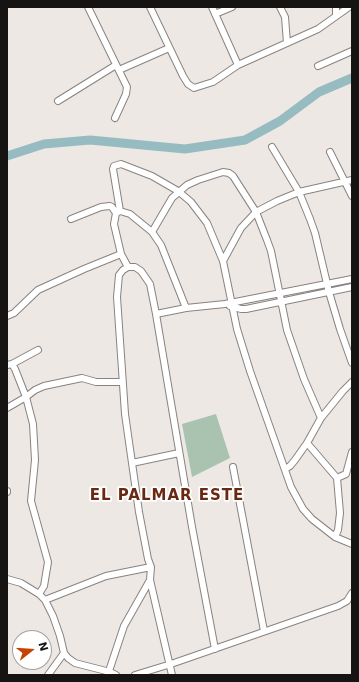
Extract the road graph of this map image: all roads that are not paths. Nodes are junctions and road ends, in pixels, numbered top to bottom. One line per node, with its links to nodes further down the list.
1 (88, 7): 15 (street)
2 (150, 7): 11 (street)
3 (212, 7): 8 (street)
4 (232, 7): 8 (street)
5 (280, 7): 10 (street)
6 (336, 7): 9 (street)
7 (349, 7): 9 (street)
8 (215, 14): 13 (street)
9 (336, 16): 10 (street)
10 (287, 43): 13 (street)
11 (169, 48): 13 (street); 15 (street)
12 (352, 51): 14 (street)
13 (238, 65)
14 (318, 66)
15 (118, 68): 16 (street); 17 (street)
16 (58, 101)
17 (115, 118)
18 (272, 147): 22 (street)
19 (330, 152): 20 (street)
20 (349, 180): 22 (street); 23 (street)
21 (178, 191): 24 (street); 25 (street); 27 (street); 29 (street)
22 (299, 192): 25 (street); 32 (street)
23 (352, 196)
24 (118, 212): 26 (street); 27 (street); 28 (street)
25 (256, 212): 29 (street); 35 (street)
26 (71, 218)
27 (152, 232): 38 (street)
28 (121, 254): 30 (street); 40 (street)
29 (223, 261): 37 (street)
30 (128, 267): 39 (street); 44 (street)
31 (352, 279): 32 (street)
32 (327, 284): 34 (street); 35 (street)
33 (352, 287): 34 (street)
34 (329, 292): 36 (street); 42 (street)
35 (279, 293): 36 (street); 37 (street)
36 (281, 302): 37 (street); 48 (street)
37 (229, 304): 38 (street); 54 (street)
38 (186, 308): 39 (street)
39 (156, 314): 50 (street)
40 (7, 316)
41 (38, 350): 43 (street)
42 (352, 363)
43 (10, 365): 46 (street)
44 (122, 382): 46 (street); 52 (street)
45 (352, 382): 48 (street)
46 (26, 397): 47 (street); 64 (street)
47 (7, 408)
48 (321, 418): 49 (street)
49 (307, 443): 54 (street); 56 (street)
50 (179, 452): 52 (street); 67 (street)
51 (352, 452): 55 (street)
52 (132, 463): 60 (street)
53 (233, 467): 66 (street)
54 (285, 469): 58 (street)
55 (346, 474): 56 (street); 57 (street)
56 (337, 478): 58 (street)
57 (352, 478)
58 (335, 537): 59 (street)
59 (352, 544)
60 (151, 567): 62 (street); 65 (street)
61 (7, 579): 64 (street)
62 (150, 580): 69 (street); 70 (street)
63 (352, 593): 66 (street)
64 (39, 594): 65 (street)
65 (45, 600): 68 (street)
66 (264, 631): 67 (street)
67 (215, 649): 69 (street)
68 (64, 653): 70 (street); 71 (street)
69 (171, 664): 73 (street); 74 (street)
70 (109, 673): 72 (street)
71 (48, 675)
72 (116, 675)
73 (135, 675)
74 (172, 675)

